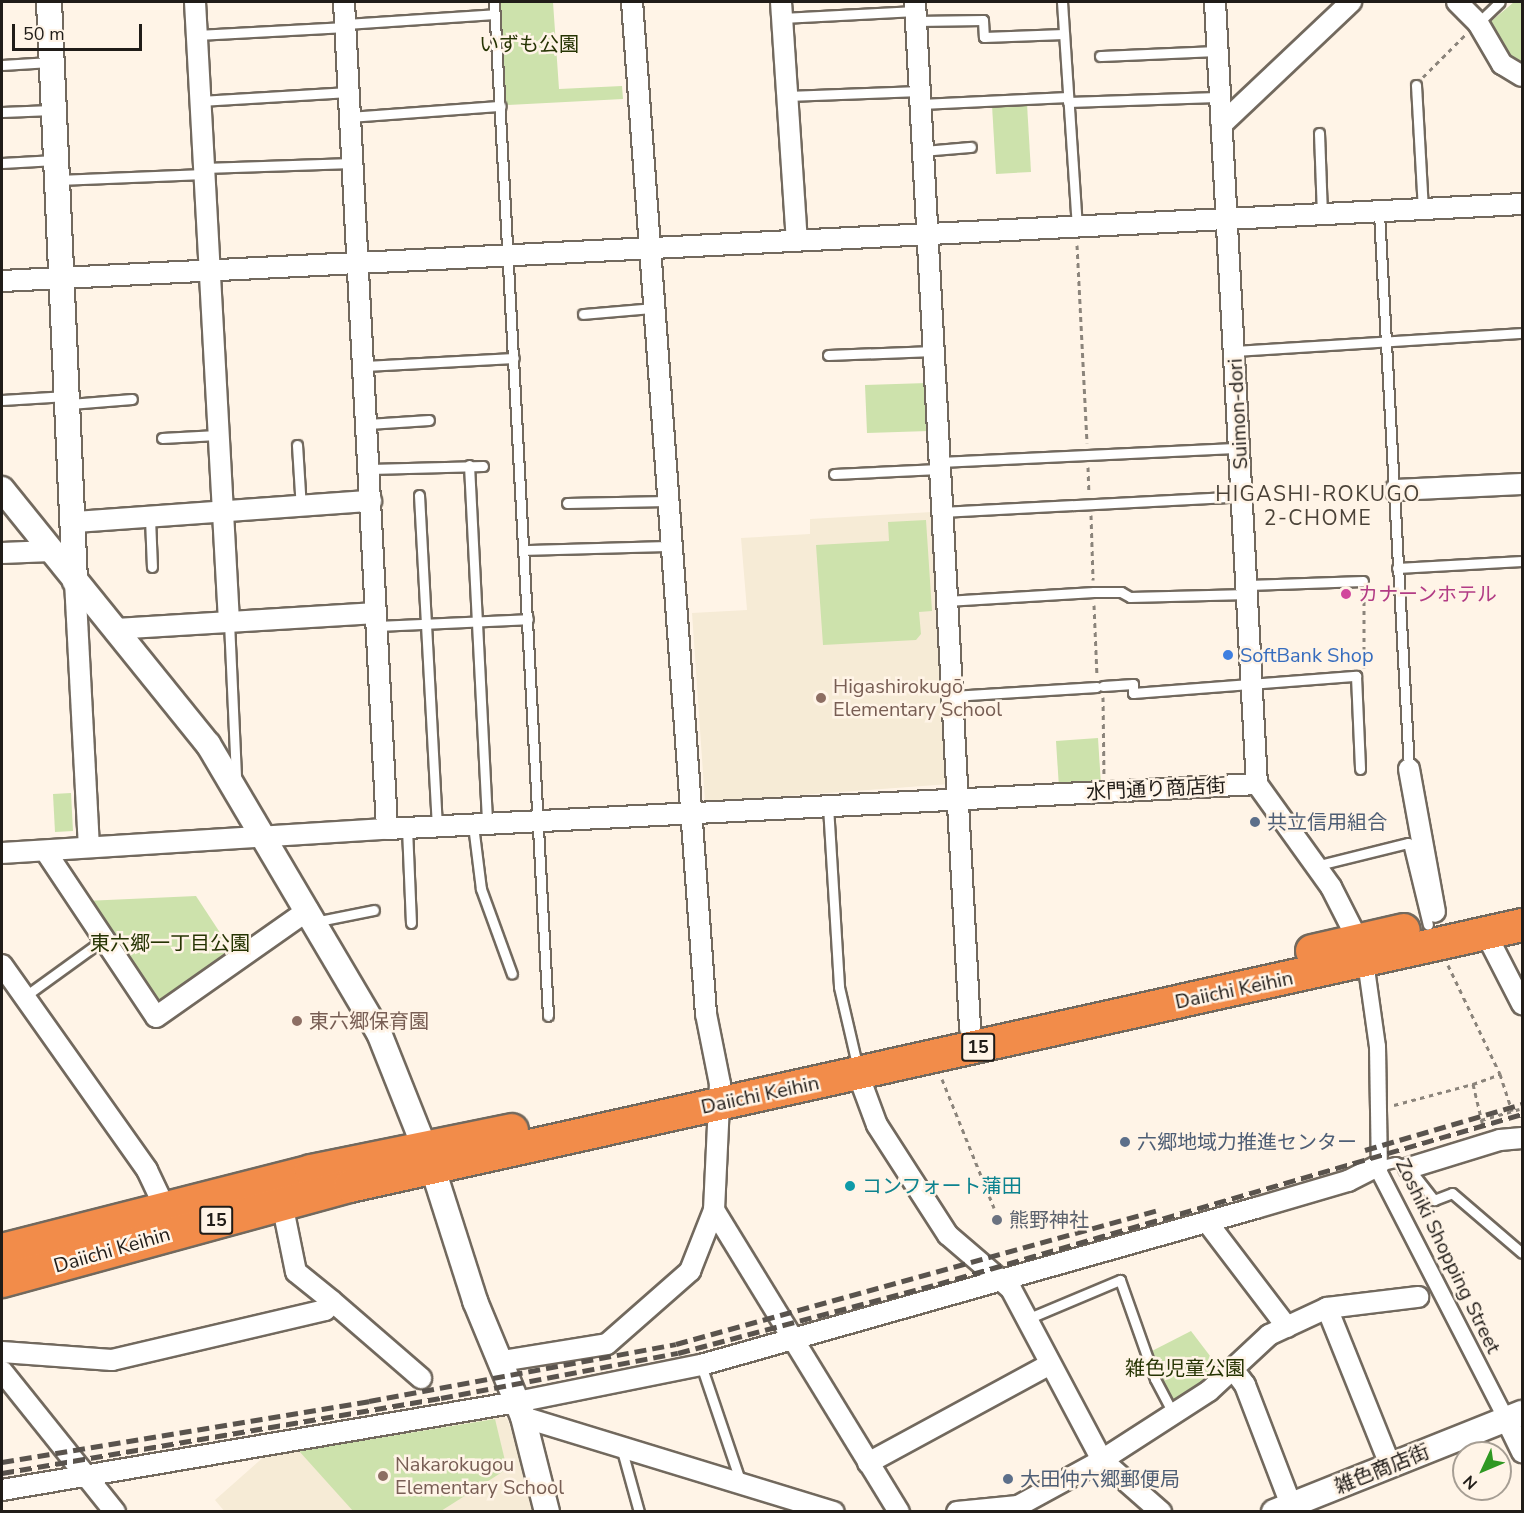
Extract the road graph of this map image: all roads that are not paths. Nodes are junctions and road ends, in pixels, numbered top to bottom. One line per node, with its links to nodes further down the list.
1 (49, 2): 20 (street)
2 (195, 2): 17 (street)
3 (344, 2): 15 (street)
4 (494, 2): 13 (lane)
5 (632, 2): 50 (street)
6 (1062, 2): 16 (lane)
7 (1215, 2): 18 (street, Suimon-dori)
8 (1351, 2): 34 (street)
9 (1457, 2): 14 (street)
10 (1500, 2): 14 (lane)
11 (781, 10): 12 (lane); 25 (street)
12 (916, 11): 16 (lane); 26 (street)
13 (495, 14): 15 (lane); 30 (lane)
14 (1478, 23): 22 (street)
15 (346, 26): 17 (lane); 24 (street)
16 (1064, 34): 28 (lane)
17 (197, 35): 29 (street)
18 (1218, 51): 19 (lane); 27 (street, Suimon-dori)
19 (1100, 56)
20 (52, 62): 21 (lane); 31 (street)
21 (2, 64)
22 (1522, 76)
23 (1416, 85): 43 (lane)
24 (349, 92): 29 (lane); 33 (street)
25 (787, 96): 26 (lane); 49 (street)
26 (920, 97): 28 (lane); 37 (street)
27 (1220, 97): 28 (lane); 34 (street, Suimon-dori)
28 (1068, 100): 47 (lane)
29 (200, 101): 41 (street)
30 (501, 106): 33 (lane); 51 (lane)
31 (54, 110): 32 (lane); 40 (street)
32 (2, 112)
33 (350, 117): 39 (street)
34 (1222, 124): 46 (street, Suimon-dori)
35 (1320, 133): 45 (lane)
36 (971, 147): 37 (lane)
37 (923, 151): 48 (street)
38 (2, 163): 40 (lane)
39 (352, 163): 41 (lane); 52 (street)
40 (57, 170): 41 (lane); 54 (street)
41 (204, 171): 53 (street)
42 (1522, 204): 43 (street)
43 (1423, 210): 44 (street)
44 (1379, 213): 45 (street); 59 (lane)
45 (1322, 215): 46 (street)
46 (1228, 218): 47 (street); 61 (street, Suimon-dori)
47 (1077, 226): 48 (street)
48 (928, 233): 49 (street); 60 (street)
49 (797, 240): 50 (street)
50 (649, 248): 51 (street); 56 (street)
51 (508, 254): 52 (street); 63 (lane)
52 (360, 263): 53 (street); 64 (street)
53 (208, 273): 54 (street); 70 (street)
54 (63, 278): 55 (street); 67 (street)
55 (2, 281)
56 (653, 308): 57 (lane); 85 (street)
57 (583, 314)
58 (1522, 333): 59 (lane)
59 (1388, 341): 61 (lane); 81 (lane)
60 (934, 351): 62 (lane); 76 (street)
61 (1235, 351): 73 (street, Suimon-dori)
62 (828, 355)
63 (513, 358): 64 (lane); 93 (lane)
64 (365, 366): 69 (street)
65 (132, 399): 67 (lane)
66 (2, 400): 67 (lane)
67 (70, 400): 91 (street)
68 (429, 420): 69 (lane)
69 (368, 424): 77 (street)
70 (217, 435): 71 (lane); 89 (street)
71 (162, 438)
72 (297, 445): 87 (lane)
73 (1240, 448): 76 (lane); 83 (street, Suimon-dori)
74 (469, 465): 75 (lane); 77 (lane); 105 (lane)
75 (483, 466)
76 (939, 466): 78 (lane); 88 (street)
77 (370, 469): 84 (street)
78 (834, 474)
79 (1522, 484): 81 (street)
80 (2, 489): 94 (street)
81 (1395, 490): 98 (lane)
82 (419, 495): 107 (lane)
83 (1243, 496): 88 (lane); 101 (street, Suimon-dori)
84 (371, 501): 87 (street); 104 (street)
85 (667, 501): 86 (lane); 92 (street)
86 (567, 503)
87 (301, 508): 89 (street)
88 (942, 512): 102 (street)
89 (221, 515): 90 (street); 106 (street)
90 (150, 518): 91 (street); 97 (lane)
91 (75, 522): 99 (street)
92 (671, 546): 93 (lane); 117 (street)
93 (525, 550): 103 (lane)
94 (51, 551): 95 (street); 99 (street)
95 (2, 553)
96 (1522, 561): 98 (lane)
97 (152, 567)
98 (1398, 568): 112 (lane)
99 (75, 581): 108 (street); 124 (street)
100 (1363, 581): 101 (lane)
101 (1248, 589): 102 (lane); 109 (street, Suimon-dori)
102 (946, 600): 110 (street)
103 (528, 619): 105 (lane); 118 (lane)
104 (376, 620): 106 (street); 107 (lane); 122 (street)
105 (475, 621): 107 (lane); 119 (lane)
106 (229, 622): 108 (street); 114 (lane)
107 (426, 624): 120 (lane)
108 (114, 629): 114 (street)
109 (1252, 684): 110 (lane); 111 (lane); 113 (street, Suimon-dori)
110 (952, 696): 115 (street)
111 (1360, 769)
112 (1409, 769): 131 (street)
113 (1257, 784): 115 (street, 水門通り商店街); 127 (street)
114 (237, 790): 123 (street)
115 (957, 799): 116 (street, 水門通り商店街); 142 (street)
116 (828, 806): 117 (street, 水門通り商店街); 143 (lane)
117 (693, 814): 118 (street, 水門通り商店街); 144 (street)
118 (537, 822): 119 (street, 水門通り商店街); 141 (lane)
119 (480, 825): 120 (street, 水門通り商店街); 138 (lane)
120 (436, 827): 121 (street, 水門通り商店街)
121 (407, 828): 122 (street, 水門通り商店街); 132 (lane)
122 (387, 829): 123 (street, 水門通り商店街)
123 (266, 837): 124 (street, 水門通り商店街); 130 (street)
124 (89, 847): 125 (street, 水門通り商店街)
125 (46, 852): 126 (street, 水門通り商店街); 135 (street)
126 (2, 853)
127 (1316, 866): 131 (lane); 136 (street)
128 (1522, 904): 131 (highway, Daiichi Keihin / 15)
129 (374, 909): 130 (lane)
130 (311, 916): 135 (street); 146 (street)
131 (1431, 919): 136 (highway, Daiichi Keihin / 15)
132 (411, 923)
133 (1522, 925): 134 (highway, Daiichi Keihin / 15)
134 (1486, 934): 136 (highway, Daiichi Keihin / 15); 140 (street)
135 (104, 939): 139 (lane)
136 (1363, 951): 142 (highway, Daiichi Keihin / 15); 143 (highway, Daiichi Keihin / 15); 147 (street, Zoshiki Shopping Street)
137 (2, 965): 139 (street)
138 (512, 974)
139 (24, 997): 150 (street)
140 (1522, 1004)
141 (548, 1016)
142 (970, 1029): 143 (highway, Daiichi Keihin / 15)
143 (857, 1065): 144 (highway, Daiichi Keihin / 15); 156 (street)
144 (719, 1094): 146 (highway, Daiichi Keihin / 15); 151 (street)
145 (1522, 1138): 148 (street)
146 (429, 1159): 149 (highway, Daiichi Keihin / 15); 150 (highway, Daiichi Keihin / 15); 165 (street)
147 (1378, 1166): 148 (lane); 152 (street); 157 (street, Zoshiki Shopping Street)
148 (1409, 1168): 154 (lane)
149 (282, 1203): 155 (highway, Daiichi Keihin / 15); 159 (street)
150 (166, 1210): 153 (highway, Daiichi Keihin / 15)
151 (714, 1210): 163 (street); 165 (street)
152 (1207, 1222): 156 (street); 162 (street)
153 (2, 1250)
154 (1522, 1253)
155 (2, 1281)
156 (999, 1282): 161 (street); 163 (street)
157 (1441, 1294): 158 (street); 173 (street, Zoshiki Shopping Street)
158 (1418, 1298): 160 (street)
159 (332, 1301): 164 (street); 170 (street)
160 (1327, 1308): 162 (street); 178 (street)
161 (1027, 1319): 166 (street); 172 (lane)
162 (1287, 1327): 168 (street)
163 (793, 1339): 167 (street); 177 (street)
164 (2, 1352)
165 (502, 1361): 171 (street)
166 (1050, 1364): 176 (street); 177 (street)
167 (701, 1365): 171 (street); 180 (lane)
168 (1233, 1369): 172 (street); 182 (street)
169 (2, 1371): 179 (street)
170 (421, 1378)
171 (520, 1410): 174 (street); 179 (street); 184 (street)
172 (1174, 1415): 176 (street)
173 (1514, 1416): 175 (street); 178 (street, 雑色商店街)
174 (621, 1447): 180 (street); 185 (lane)
175 (1522, 1452)
176 (1102, 1460): 188 (street); 189 (street)
177 (868, 1463): 187 (street)
178 (1390, 1466): 182 (street, 雑色商店街)
179 (84, 1475): 181 (street); 183 (street)
180 (741, 1484): 186 (street)
181 (2, 1490)
182 (1282, 1508)
183 (115, 1512)
184 (547, 1512)
185 (639, 1512)
186 (834, 1512)
187 (899, 1512)
188 (957, 1512)
189 (1161, 1512)

